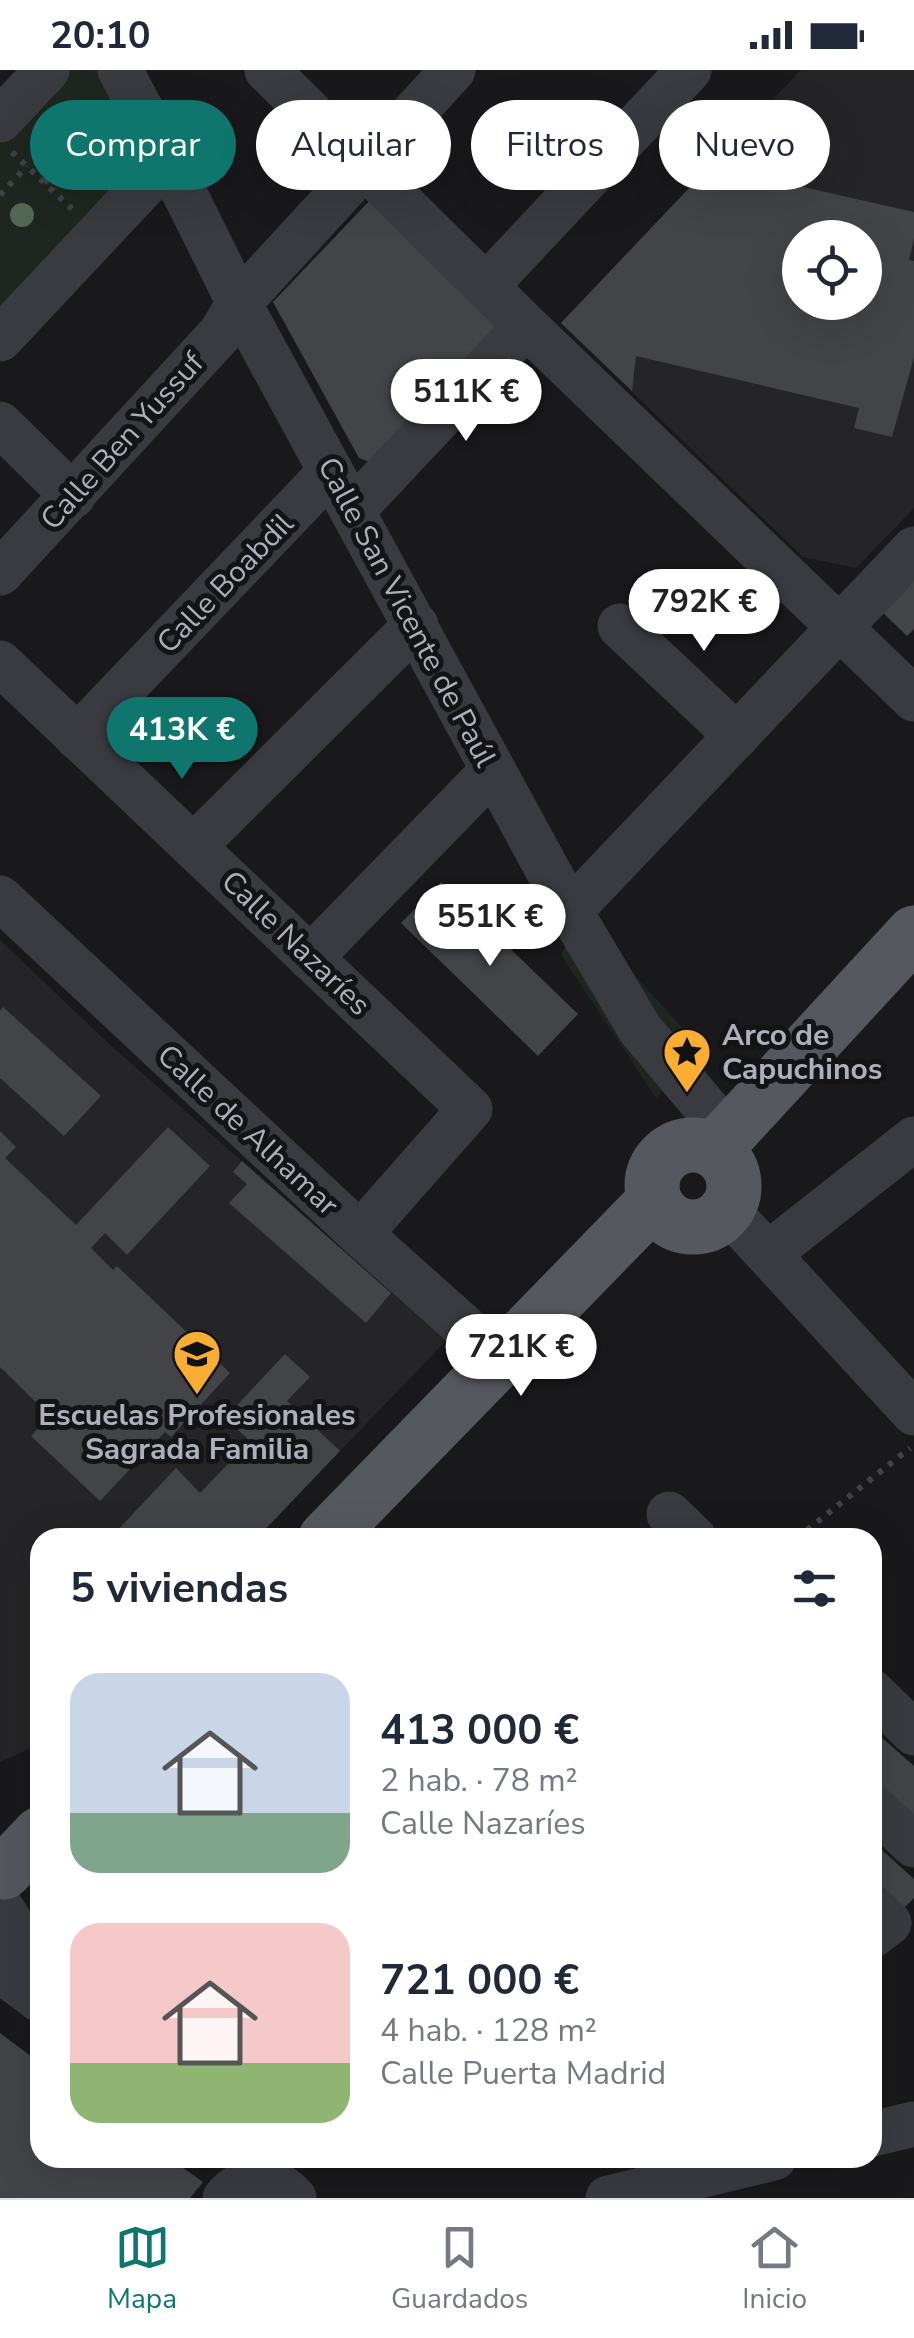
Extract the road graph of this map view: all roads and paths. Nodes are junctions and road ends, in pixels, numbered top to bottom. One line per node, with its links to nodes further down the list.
1 (47, 70): 7 (street)
2 (267, 70): 5 (street)
3 (453, 70): 6 (street, Calle Ben Yussuf)
4 (690, 70): 17 (street)
5 (298, 100)
6 (426, 100)
7 (0, 120)
8 (0, 140): 9 (path)
9 (28, 166): 15 (path)
10 (51, 190): 16 (path)
11 (140, 190): 16 (street)
12 (183, 190): 18 (street, Calle San Vicente de Paúl)
13 (344, 190): 18 (street, Calle Ben Yussuf)
14 (390, 190): 17 (street)
15 (0, 195)
16 (98, 234): 20 (street)
17 (487, 285): 19 (street)
18 (238, 304): 22 (street, Calle San Vicente de Paúl); 23 (street, Calle Ben Yussuf)
19 (526, 326): 24 (street); 29 (street)
20 (0, 338)
21 (0, 424): 23 (street)
22 (331, 471): 24 (street, Calle San Vicente de Paúl); 33 (street, Calle Boabdil)
23 (73, 496): 26 (street, Calle Ben Yussuf)
24 (352, 511): 27 (street, Calle San Vicente de Paúl)
25 (914, 549): 29 (street)
26 (0, 574)
27 (416, 625): 34 (street, Calle San Vicente de Paúl); 35 (street)
28 (620, 626): 32 (street)
29 (839, 627): 31 (street); 32 (street)
30 (0, 662): 33 (street, Calle Nazaríes)
31 (914, 699)
32 (737, 736): 37 (street)
33 (78, 737): 35 (street, Calle Nazaríes)
34 (493, 770): 37 (street, Calle San Vicente de Paúl); 39 (street)
35 (195, 845): 39 (street, Calle Nazaríes)
36 (0, 898): 44 (street, Calle de Alhamar)
37 (570, 911): 41 (street, Calle San Vicente de Paúl)
38 (914, 933): 41 (main road)
39 (310, 958): 44 (street, Calle Nazaríes)
40 (914, 1140): 45 (street)
41 (721, 1142): 42 (main road); 43 (main road)
42 (654, 1201): 43 (main road); 46 (main road)
43 (727, 1210): 45 (street)
44 (360, 1234): 46 (street, Calle de Alhamar)
45 (770, 1252): 47 (street)
46 (500, 1360): 49 (main road)
47 (914, 1413)
48 (914, 1444): 50 (path)
49 (336, 1528)
50 (809, 1528)
51 (882, 1702): 52 (street)
52 (914, 1734)
53 (30, 1806): 55 (main road)
54 (882, 1815): 56 (street)
55 (0, 1816)
56 (910, 1842)
57 (9, 1873): 58 (street)
58 (19, 1983)
59 (914, 2124): 60 (street)
60 (882, 2132)
61 (221, 2168): 65 (street)
62 (739, 2168): 64 (street)
63 (284, 2182): 65 (street)
64 (660, 2191): 66 (street)
65 (223, 2198)
66 (608, 2198)

